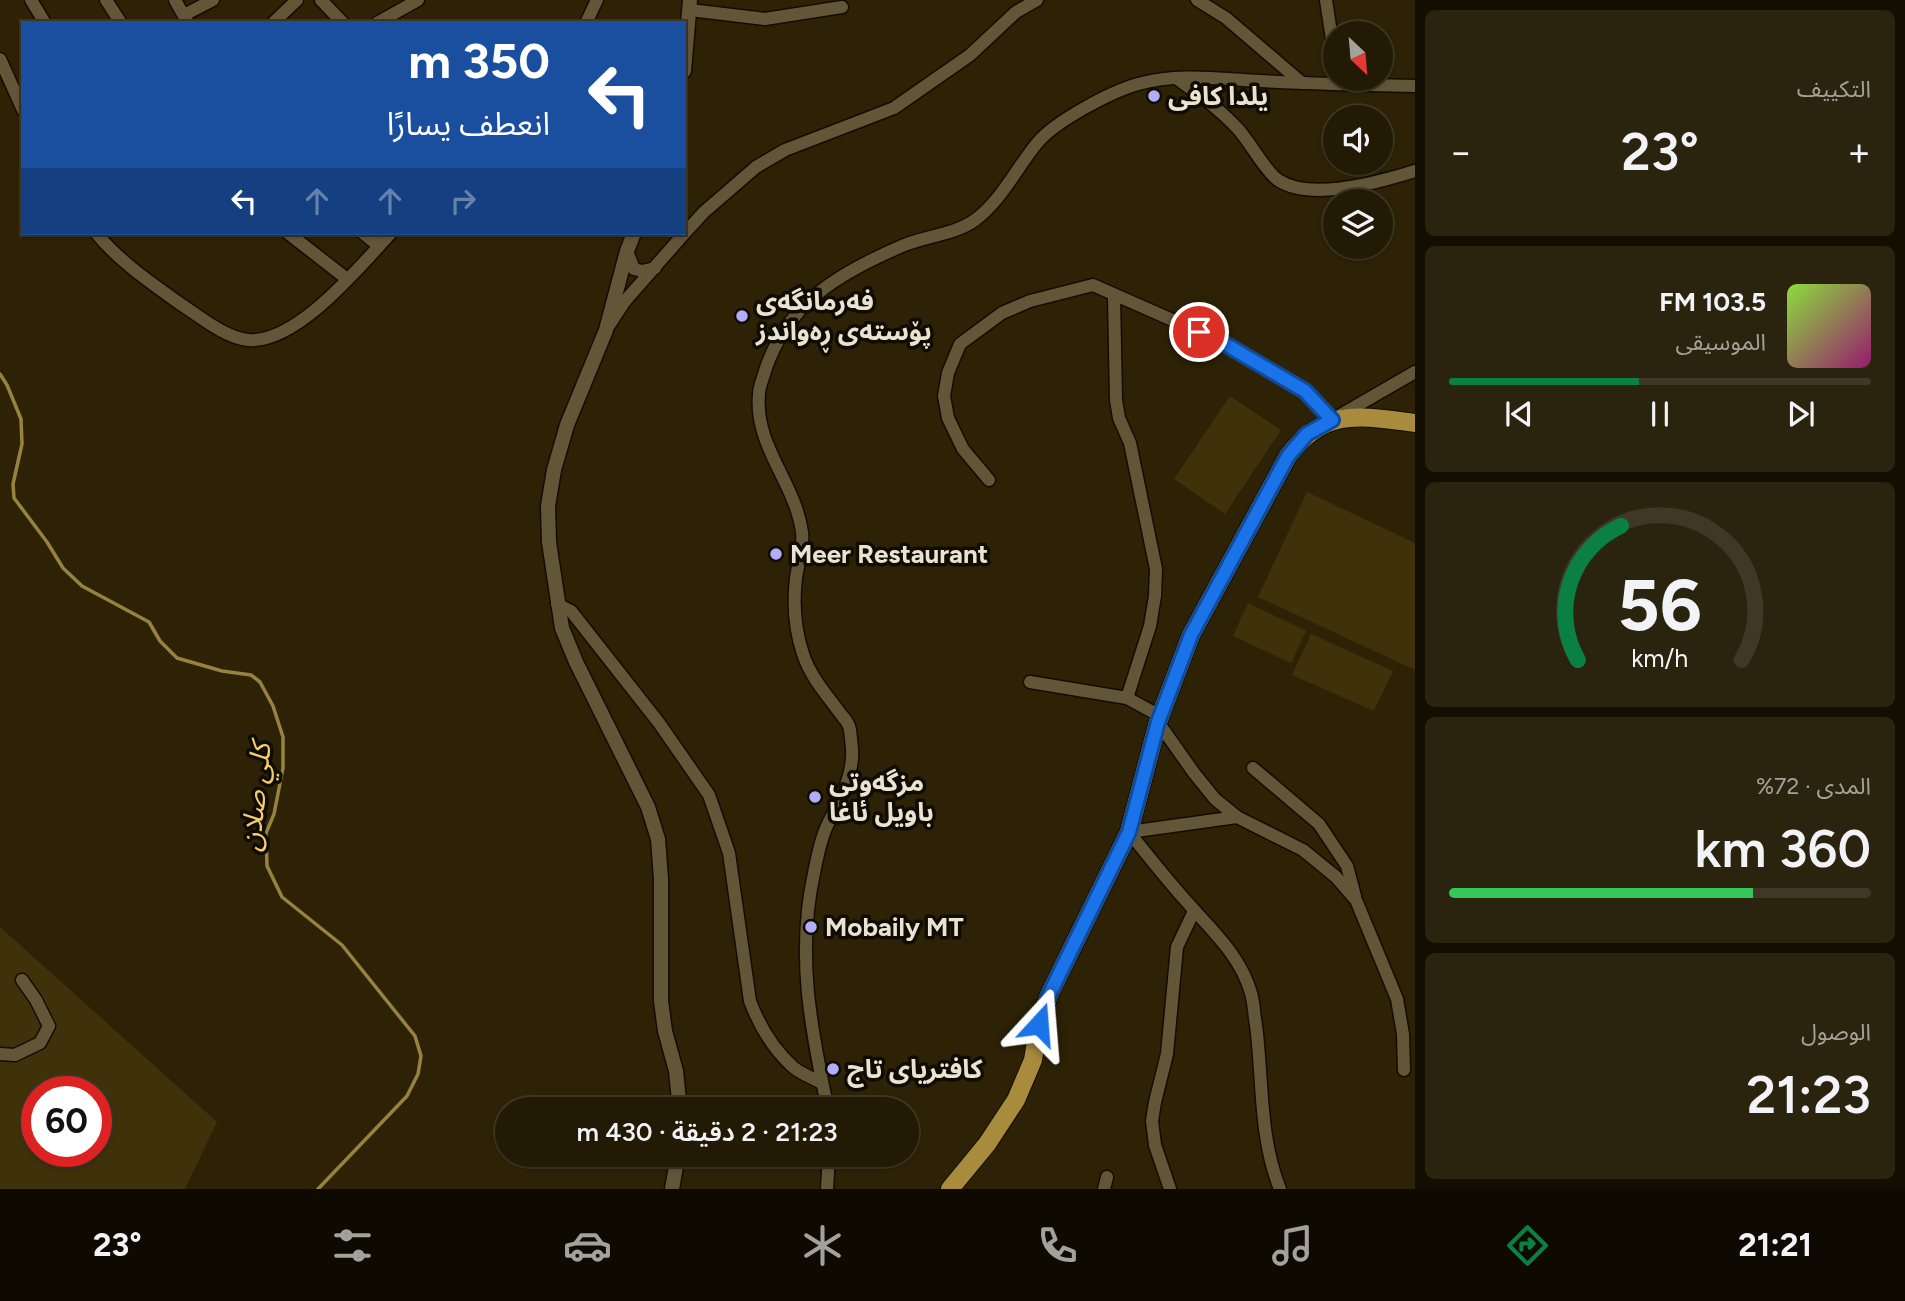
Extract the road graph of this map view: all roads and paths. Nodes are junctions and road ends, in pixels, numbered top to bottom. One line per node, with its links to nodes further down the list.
1 (31, 0): 15 (street)
2 (106, 0): 16 (street)
3 (175, 0): 14 (street)
4 (213, 0): 14 (street)
5 (297, 0): 17 (street)
6 (321, 0): 18 (street)
7 (418, 0): 19 (street)
8 (597, 0): 20 (street)
9 (1037, 0): 31 (street)
10 (1197, 0): 26 (street)
11 (1326, 0): 21 (street)
12 (690, 5): 13 (street); 22 (street)
13 (842, 7)
14 (186, 19)
15 (44, 21)
16 (120, 21)
17 (278, 21)
18 (341, 21)
19 (381, 21)
20 (587, 21)
21 (1329, 21)
22 (686, 49)
23 (0, 59): 29 (street)
24 (1176, 78): 26 (street); 30 (street); 60 (street)
25 (1323, 82): 26 (street)
26 (1302, 83)
27 (1393, 85): 28 (street)
28 (1415, 86)
29 (21, 106)
30 (1415, 171)
31 (686, 233)
32 (98, 235): 41 (street)
33 (291, 235): 41 (street)
34 (365, 235): 38 (street)
35 (389, 235): 38 (street)
36 (633, 235): 39 (street)
37 (684, 235): 40 (street)
38 (379, 246): 41 (street)
39 (627, 251): 40 (street); 43 (street)
40 (655, 268): 43 (street)
41 (347, 279)
42 (1114, 296): 45 (street); 47 (street); 50 (street)
43 (606, 330): 48 (street)
44 (1415, 372): 45 (street)
45 (1332, 420): 46 (main road); 51 (main road)
46 (1415, 423)
47 (989, 480)
48 (557, 604): 60 (street); 61 (street)
49 (1030, 682): 50 (street)
50 (1127, 698): 51 (street)
51 (1159, 719): 53 (street); 54 (main road)
52 (1253, 768): 55 (street)
53 (1237, 817): 54 (street); 55 (street)
54 (1129, 832): 56 (street); 67 (main road)
55 (1356, 900): 59 (street)
56 (1194, 911): 68 (street); 69 (street)
57 (22, 980): 58 (street)
58 (0, 1054)
59 (1404, 1070)
60 (822, 1083): 62 (street)
61 (679, 1097)
62 (825, 1097)
63 (676, 1167): 65 (street)
64 (828, 1167): 66 (street)
65 (673, 1188)
66 (827, 1189)
67 (950, 1189)
68 (1170, 1189)
69 (1280, 1189)

